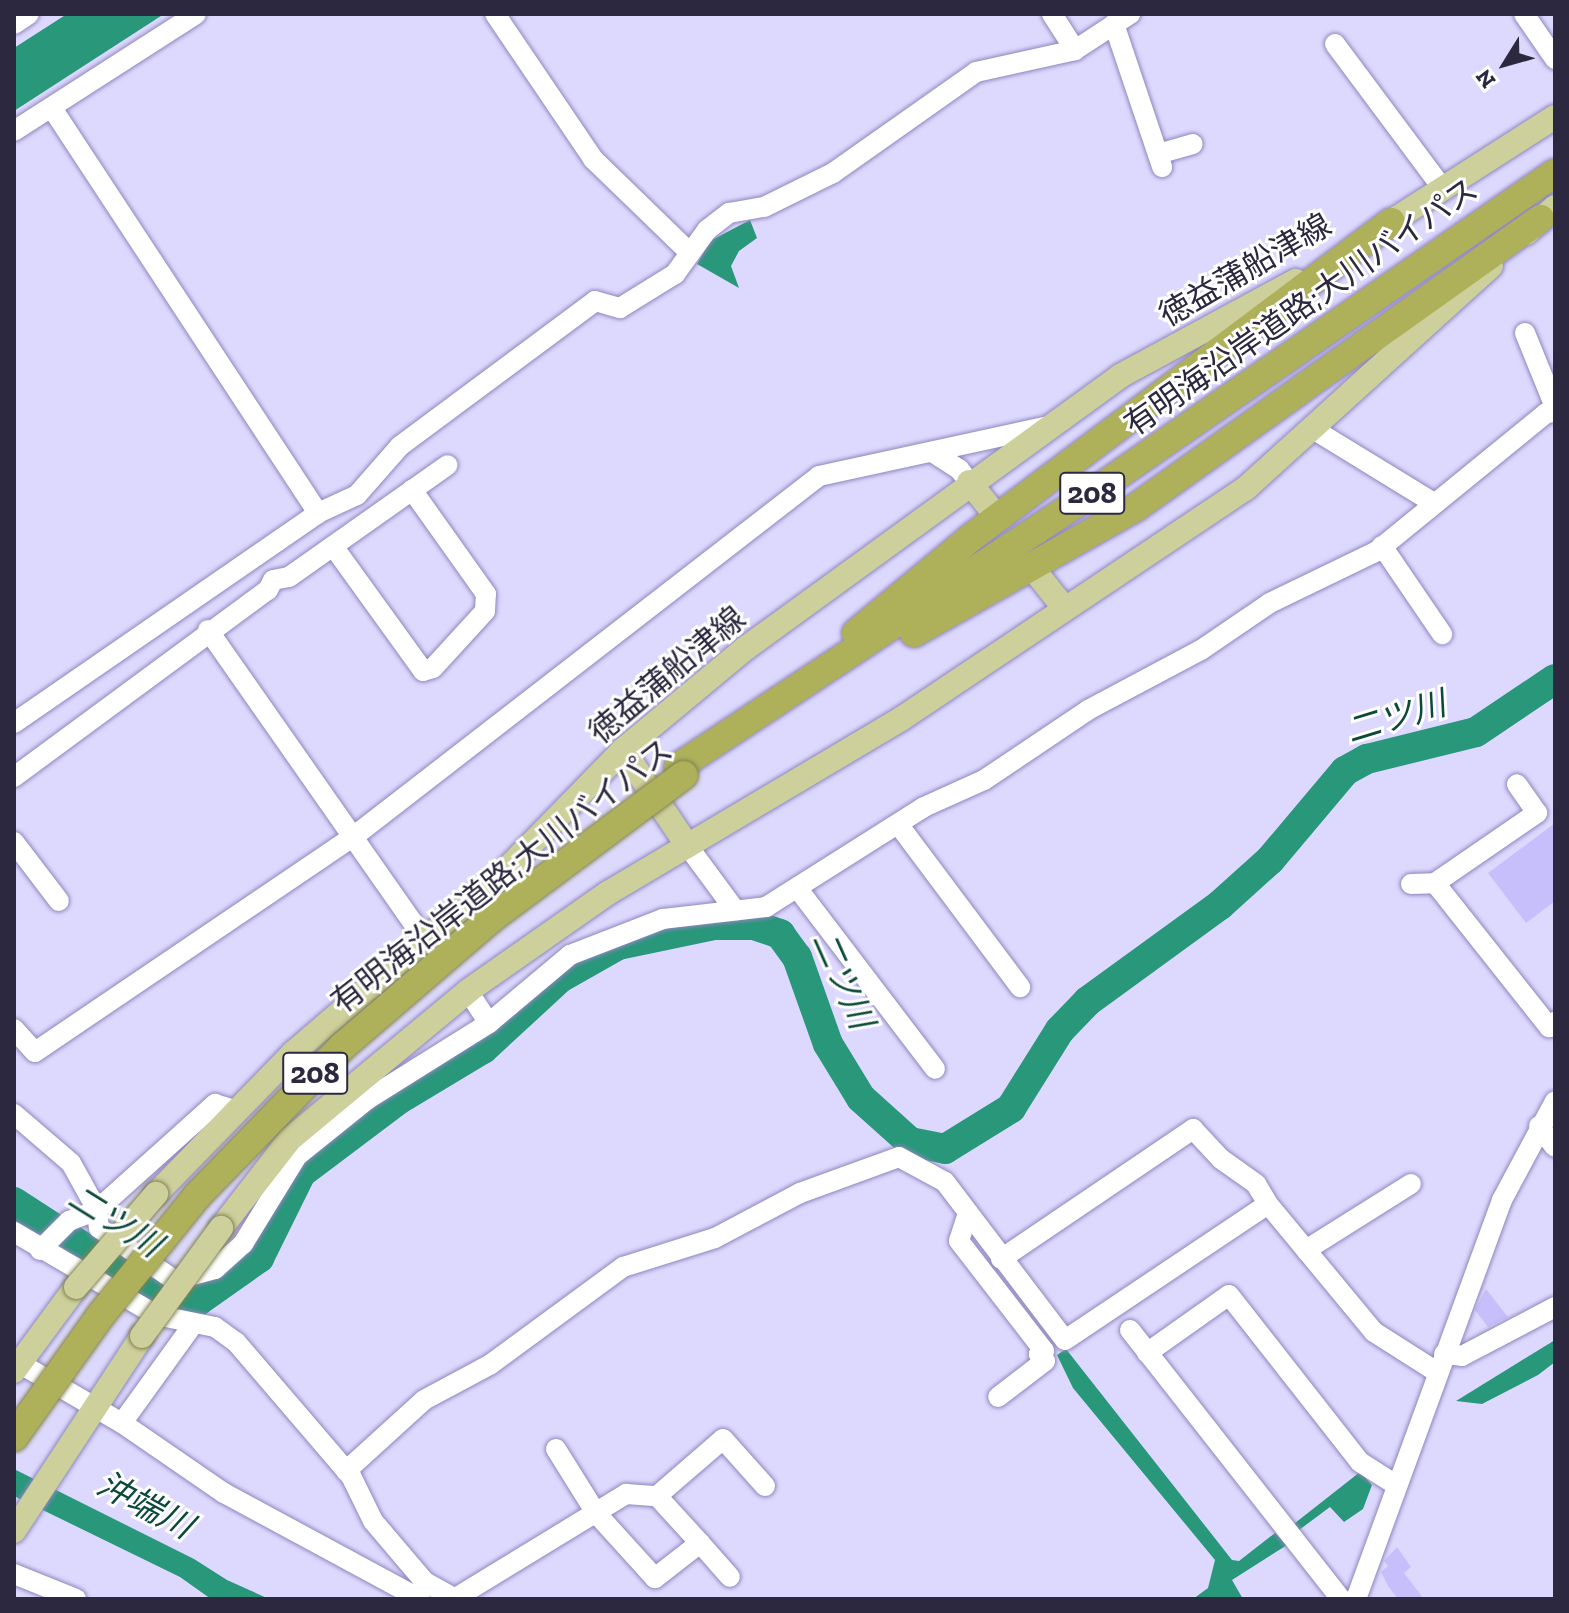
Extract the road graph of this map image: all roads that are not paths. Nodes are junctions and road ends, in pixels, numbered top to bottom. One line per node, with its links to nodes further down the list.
1 (29, 14): 7 (street)
2 (196, 14): 11 (street)
3 (495, 14): 19 (street)
4 (1052, 14): 9 (street)
5 (1524, 14): 10 (street)
6 (1122, 19): 9 (street); 14 (street)
7 (14, 24)
8 (1335, 44): 16 (street)
9 (1075, 50): 19 (street)
10 (1555, 59)
11 (52, 108): 13 (street); 30 (street)
12 (1555, 117): 16 (main road, 徳益蒲船津線)
13 (14, 131)
14 (1193, 144)
15 (1555, 173): 38 (highway, 有明海沿岸道路;大川バイパス / 208)
16 (1444, 190): 18 (main road, 徳益蒲船津線)
17 (1548, 213): 23 (main road); 38 (highway)
18 (1391, 222): 22 (main road, 徳益蒲船津線); 38 (highway)
19 (690, 253): 30 (street)
20 (1525, 333): 21 (street)
21 (1555, 410): 28 (street)
22 (1048, 426): 24 (street); 26 (main road, 徳益蒲船津線)
23 (1313, 429): 28 (street); 34 (main road)
24 (934, 453): 26 (street); 44 (street)
25 (448, 465): 27 (street)
26 (969, 482): 29 (main road); 39 (main road, 徳益蒲船津線)
27 (412, 490): 31 (street); 31 (street)
28 (1432, 502): 32 (street)
29 (989, 507)
30 (318, 513): 37 (street)
31 (333, 546): 35 (street)
32 (1382, 546): 36 (street); 43 (street)
33 (1038, 575): 34 (main road)
34 (1065, 609): 46 (main road)
35 (208, 630): 41 (street); 44 (street)
36 (1442, 634)
37 (14, 723)
38 (727, 738): 40 (highway, 有明海沿岸道路;大川バイパス / 208)
39 (623, 750): 46 (main road); 52 (main road, 徳益蒲船津線)
40 (681, 771): 80 (highway, 有明海沿岸道路;大川バイパス / 208); 82 (highway, 有明海沿岸道路;大川バイパス / 208, bridge)
41 (14, 777)
42 (1517, 784): 47 (street)
43 (898, 824): 49 (street); 53 (street)
44 (353, 837): 52 (street); 57 (street)
45 (14, 842): 50 (street)
46 (687, 845): 51 (street); 54 (main road)
47 (1435, 883): 48 (street); 55 (street)
48 (1411, 884)
49 (798, 889): 51 (street); 58 (street)
50 (59, 901)
51 (735, 910): 56 (street)
52 (424, 938): 54 (main road); 60 (main road, 徳益蒲船津線)
53 (1020, 987)
54 (468, 991): 56 (street); 79 (main road, bridge)
55 (1555, 1022)
56 (489, 1023): 66 (street)
57 (14, 1029)
58 (935, 1069)
59 (1555, 1101): 62 (street)
60 (238, 1111): 66 (street); 77 (main road, 徳益蒲船津線, bridge)
61 (14, 1114): 66 (street)
62 (1539, 1126): 63 (street); 76 (street)
63 (1555, 1147)
64 (1411, 1184): 70 (street)
65 (1268, 1204): 70 (street); 71 (street); 71 (street)
66 (97, 1210): 69 (street)
67 (968, 1213): 71 (street); 78 (street); 84 (street)
68 (14, 1232): 69 (street)
69 (40, 1250): 73 (street)
70 (1306, 1250): 76 (street)
71 (1001, 1259)
72 (1555, 1307): 76 (street)
73 (194, 1323): 81 (street); 84 (street)
74 (1130, 1330): 75 (street)
75 (1147, 1353): 85 (street); 96 (street)
76 (1441, 1363): 85 (street)
77 (16, 1365): 79 (street)
78 (998, 1397)
79 (91, 1414): 81 (street); 89 (main road)
80 (14, 1418)
81 (122, 1423): 94 (street)
82 (14, 1437)
83 (556, 1449): 88 (street)
84 (346, 1471): 95 (street)
85 (1396, 1485): 97 (street)
86 (765, 1486): 87 (street)
87 (657, 1496): 88 (street); 90 (street)
88 (596, 1513): 90 (street); 95 (street)
89 (14, 1531)
90 (700, 1543): 92 (street)
91 (14, 1574): 93 (street)
92 (730, 1577)
93 (68, 1598)
94 (420, 1599)
95 (455, 1599)
96 (1341, 1599)
97 (1356, 1599)

